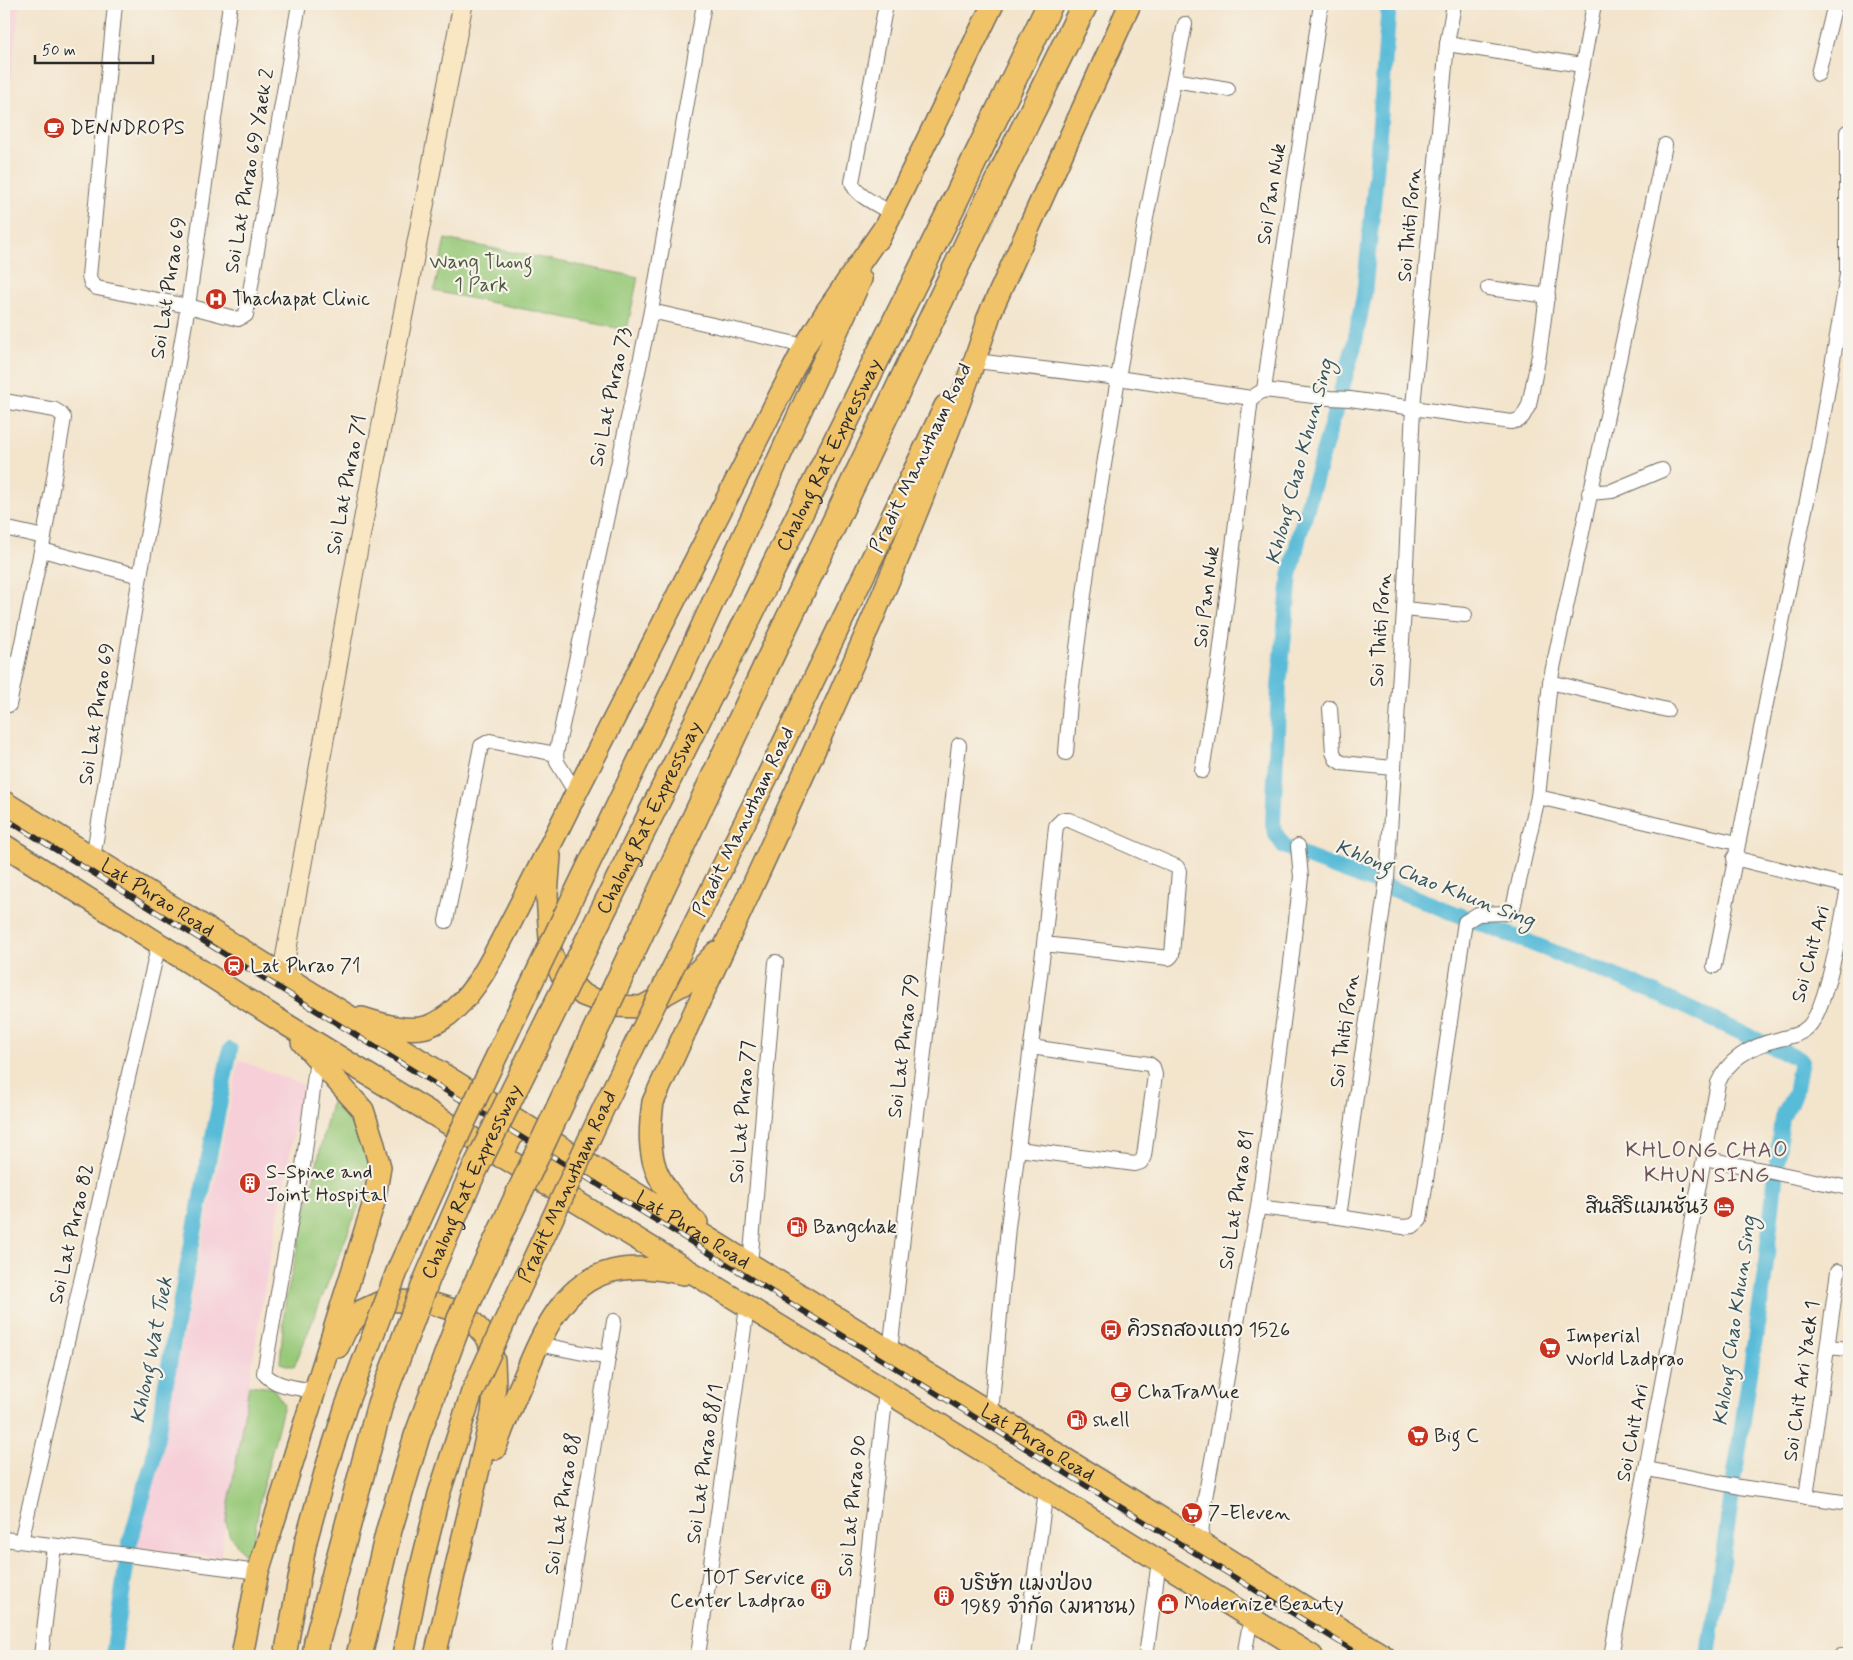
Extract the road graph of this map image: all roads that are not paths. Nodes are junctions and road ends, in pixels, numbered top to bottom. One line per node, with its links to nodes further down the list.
1 (115, 4): 26 (street)
2 (230, 4): 26 (street, Soi Lat Phrao 69)
3 (298, 4): 26 (street, Soi Lat Phrao 69 Yaek 2)
4 (464, 4): 68 (street, Soi Lat Phrao 71)
5 (704, 4): 28 (street, Soi Lat Phrao 73)
6 (886, 4): 23 (street)
7 (993, 4): 23 (main road)
8 (1050, 4): 112 (highway, Chalong Rat Expressway, bridge)
9 (1085, 4): 113 (highway, Chalong Rat Expressway, bridge)
10 (1130, 4): 27 (main road, Pradit Manutham Road)
11 (1321, 4): 32 (street, Soi Pan Nuk)
12 (1454, 4): 16 (street)
13 (1594, 4): 17 (street)
14 (1834, 4): 18 (street)
15 (1185, 24): 19 (street)
16 (1447, 44): 17 (street); 35 (street, Soi Thiti Porn)
17 (1582, 65): 25 (street)
18 (1818, 74)
19 (1174, 80): 20 (street); 31 (street)
20 (1228, 89)
21 (1847, 132): 55 (street)
22 (1665, 145): 37 (street)
23 (887, 220): 29 (main road); 111 (main road, bridge)
24 (1488, 288): 25 (street)
25 (1548, 296): 35 (street)
26 (188, 306): 40 (street, Soi Lat Phrao 69)
27 (992, 308): 30 (main road); 114 (main road, Pradit Manutham Road, bridge)
28 (651, 311): 29 (street); 49 (street, Soi Lat Phrao 73)
29 (805, 346): 52 (main road)
30 (976, 361): 31 (street); 63 (main road)
31 (1118, 378): 33 (street); 48 (street)
32 (1264, 390): 33 (street); 35 (street)
33 (1251, 398): 51 (street, Soi Pan Nuk)
34 (4, 401): 39 (street)
35 (1413, 408): 41 (street, Soi Thiti Porn)
36 (1662, 470): 37 (street)
37 (1589, 493): 43 (street)
38 (4, 528): 39 (street)
39 (43, 544): 40 (street); 44 (street)
40 (140, 576): 59 (street, Soi Lat Phrao 69)
41 (1404, 609): 42 (street); 50 (street, Soi Thiti Porn)
42 (1465, 615)
43 (1550, 682): 46 (street); 53 (street)
44 (9, 705)
45 (1330, 708): 50 (street)
46 (1667, 710)
47 (959, 745): 91 (street, Soi Lat Phrao 79)
48 (1066, 753)
49 (556, 754): 52 (street); 62 (street)
50 (1393, 768): 81 (street, Soi Thiti Porn)
51 (1202, 771)
52 (576, 792): 57 (main road)
53 (1538, 797): 55 (street); 81 (street)
54 (4, 802): 59 (main road, Lat Phrao Road)
55 (1737, 843): 60 (street)
56 (4, 845): 64 (main road, Lat Phrao Road)
57 (552, 845): 63 (main road); 69 (main road)
58 (1298, 846): 80 (street, Soi Lat Phrao 81)
59 (93, 858): 68 (main road, Lat Phrao Road)
60 (1734, 858): 61 (street); 67 (street)
61 (1848, 890): 77 (street, Soi Chit Ari)
62 (446, 921)
63 (727, 941): 82 (main road)
64 (159, 943): 70 (main road, Lat Phrao Road); 102 (street, Soi Lat Phrao 82)
65 (1044, 944): 65 (street); 71 (street)
66 (776, 962): 83 (street, Soi Lat Phrao 77)
67 (1714, 966)
68 (282, 976): 69 (main road, Lat Phrao Road)
69 (318, 998): 73 (main road, Lat Phrao Road)
70 (287, 1026): 72 (main road); 76 (main road, Lat Phrao Road)
71 (1031, 1047): 74 (street); 74 (street)
72 (317, 1059): 93 (main road); 93 (street)
73 (519, 1123): 75 (main road, Lat Phrao Road); 76 (main road)
74 (1018, 1149): 95 (street)
75 (565, 1152): 78 (main road); 82 (main road, Lat Phrao Road)
76 (501, 1156): 78 (main road, Lat Phrao Road)
77 (1704, 1158): 79 (street); 97 (street, Soi Chit Ari)
78 (546, 1184): 85 (main road, Lat Phrao Road)
79 (1849, 1188)
80 (1258, 1207): 81 (street); 104 (street, Soi Lat Phrao 81)
81 (1338, 1217)
82 (726, 1251): 83 (main road, Lat Phrao Road)
83 (750, 1265): 91 (main road, Lat Phrao Road)
84 (1838, 1271): 89 (street, Soi Chit Ari Yaek 1)
85 (699, 1277): 86 (main road, Lat Phrao Road); 88 (main road)
86 (747, 1307): 94 (main road, Lat Phrao Road); 117 (street, Soi Lat Phrao 88/1)
87 (614, 1321): 92 (street, Soi Lat Phrao 88)
88 (538, 1344): 92 (street); 101 (main road)
89 (1828, 1347): 90 (street); 99 (street, Soi Chit Ari Yaek 1)
90 (1849, 1349)
91 (890, 1351): 95 (main road, Lat Phrao Road)
92 (608, 1358): 116 (street, Soi Lat Phrao 88)
93 (314, 1391): 96 (main road)
94 (886, 1391): 98 (main road, Lat Phrao Road); 118 (street, Soi Lat Phrao 90)
95 (991, 1413): 104 (main road, Lat Phrao Road)
96 (304, 1426): 101 (main road); 107 (main road)
97 (1647, 1469): 99 (street); 124 (street, Soi Chit Ari)
98 (1046, 1490): 106 (main road, Lat Phrao Road); 119 (street)
99 (1806, 1497): 100 (street)
100 (1849, 1503)
101 (469, 1517): 115 (main road)
102 (23, 1533)
103 (4, 1539): 105 (street)
104 (1200, 1543): 123 (main road, Lat Phrao Road)
105 (54, 1546): 107 (street); 109 (street)
106 (1159, 1561): 108 (main road, Lat Phrao Road); 120 (street)
107 (258, 1572): 110 (main road)
108 (1251, 1618): 121 (street); 122 (main road, Lat Phrao Road)
109 (41, 1656)
110 (242, 1656)
111 (285, 1656)
112 (315, 1656)
113 (359, 1656)
114 (403, 1656)
115 (435, 1656)
116 (559, 1656)
117 (698, 1656)
118 (857, 1656)
119 (1024, 1656)
120 (1146, 1656)
121 (1244, 1656)
122 (1312, 1656)
123 (1384, 1656)
124 (1611, 1656)

